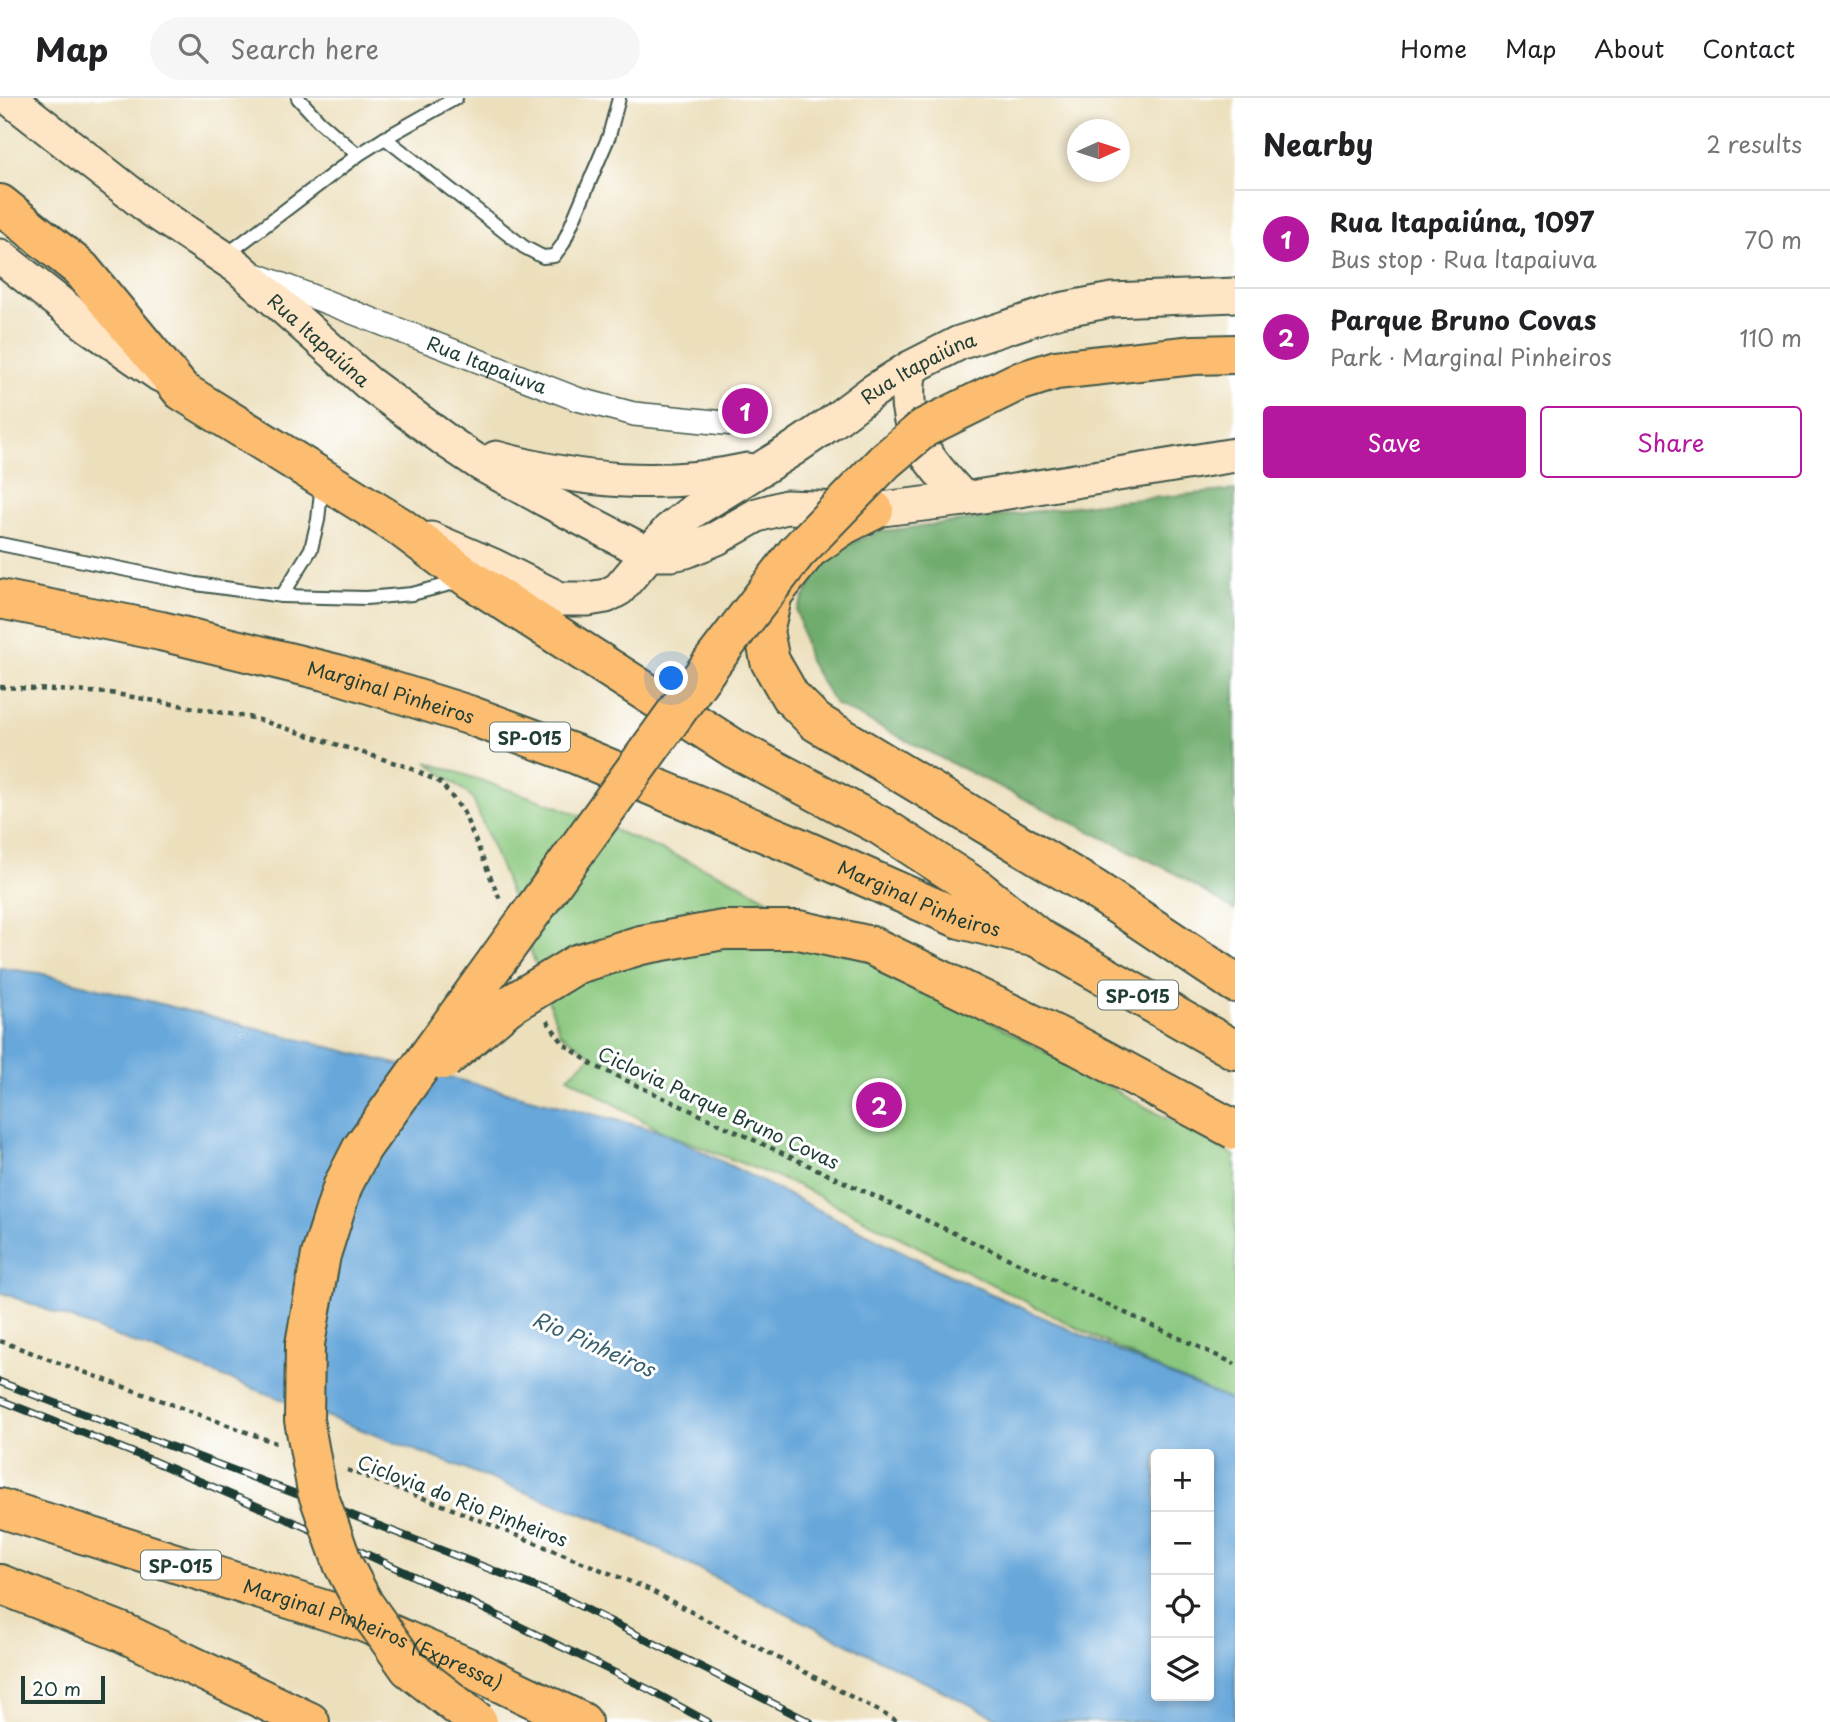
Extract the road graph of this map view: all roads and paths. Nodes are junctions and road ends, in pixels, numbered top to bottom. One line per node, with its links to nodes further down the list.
1 (9, 98): 9 (main road, Rua Itapaiúna)
2 (298, 98): 6 (lane)
3 (457, 98): 5 (lane)
4 (620, 98): 5 (lane)
5 (385, 138): 6 (lane)
6 (358, 155): 9 (lane)
7 (0, 204): 13 (highway)
8 (0, 256): 13 (main road)
9 (230, 262): 14 (street, Rua Itapaiuva); 15 (main road, Rua Itapaiúna)
10 (1235, 295): 12 (main road, Rua Itapaiúna)
11 (1235, 355): 35 (highway, bridge)
12 (910, 368): 17 (main road, Rua Itapaiúna); 19 (main road)
13 (182, 391): 18 (highway)
14 (745, 425)
15 (447, 442): 17 (main road); 22 (main road, Rua Itapaiúna)
16 (1235, 455): 19 (main road)
17 (766, 465): 24 (main road, Rua Itapaiúna)
18 (322, 478): 21 (highway); 26 (lane)
19 (964, 499): 20 (main road)
20 (874, 510): 24 (main road); 32 (highway)
21 (399, 526): 25 (highway); 27 (main road, Rua Itapaiúna)
22 (609, 532): 24 (main road, Rua Itapaiúna); 27 (main road)
23 (0, 544): 26 (lane)
24 (649, 554): 27 (main road, Rua Itapaiúna)
25 (470, 579): 26 (lane); 31 (highway)
26 (282, 596)
27 (560, 598)
28 (0, 599): 31 (highway, Marginal Pinheiros / SP-015)
29 (0, 687): 30 (path)
30 (505, 910)
31 (1040, 939): 34 (highway, SP-015)
32 (1235, 983)
33 (546, 1019): 38 (path, Ciclovia Parque Bruno Covas)
34 (1235, 1050)
35 (402, 1095): 36 (highway, bridge); 46 (highway, bridge)
36 (1235, 1130)
37 (0, 1340): 39 (path)
38 (1235, 1364)
39 (288, 1448)
40 (341, 1467): 48 (path, Ciclovia do Rio Pinheiros)
41 (0, 1480): 44 (highway)
42 (0, 1508): 44 (highway, Marginal Pinheiros (Expressa) / SP-015)
43 (0, 1584): 45 (highway)
44 (363, 1622): 47 (highway, Marginal Pinheiros (Expressa) / SP-015)
45 (310, 1722)
46 (478, 1722)
47 (582, 1722)
48 (899, 1722)

